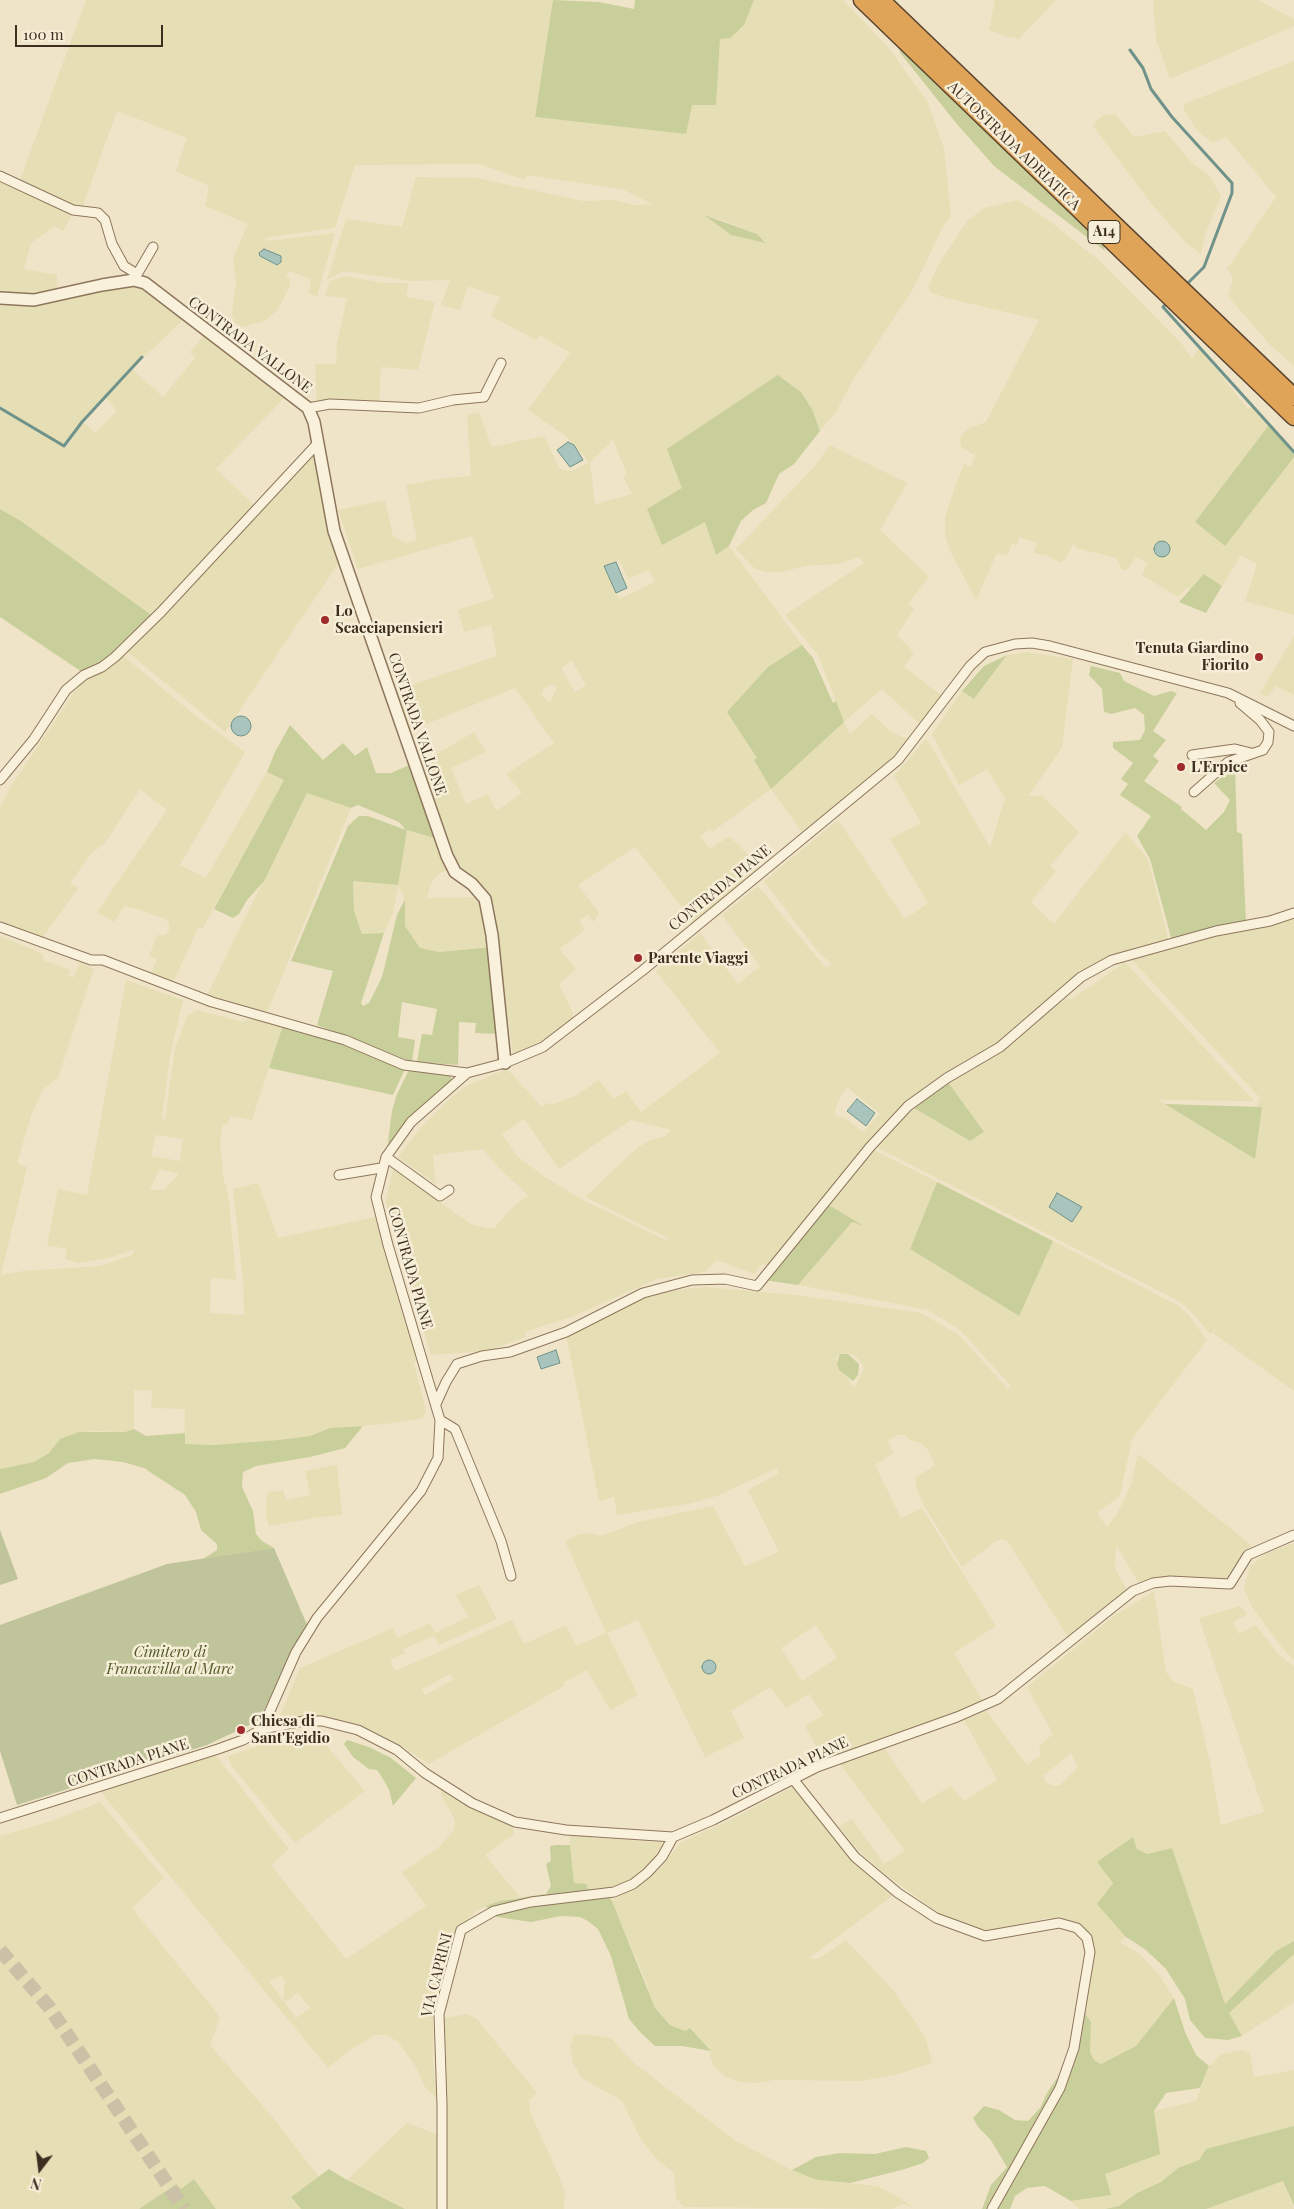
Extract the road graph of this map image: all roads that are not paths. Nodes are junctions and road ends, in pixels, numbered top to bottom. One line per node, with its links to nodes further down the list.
1 (862, 0): 3 (highway, AUTOSTRADA ADRIATICA / A14)
2 (881, 0): 3 (highway, AUTOSTRADA ADRIATICA / A14)
3 (917, 44): 9 (highway, AUTOSTRADA ADRIATICA / A14); 11 (highway, AUTOSTRADA ADRIATICA / A14)
4 (0, 176): 6 (street)
5 (153, 248): 6 (street)
6 (136, 277): 7 (street); 10 (street, CONTRADA VALLONE)
7 (0, 298)
8 (501, 364): 10 (street)
9 (1294, 397)
10 (308, 408): 12 (street, CONTRADA VALLONE)
11 (1294, 417)
12 (318, 443): 17 (street); 21 (street, CONTRADA VALLONE)
13 (1228, 693): 14 (street, CONTRADA PIANE); 15 (street); 21 (street, CONTRADA PIANE)
14 (1294, 726)
15 (1251, 753): 16 (street); 18 (street)
16 (1192, 755)
17 (0, 780)
18 (1194, 792)
19 (1294, 914): 27 (street)
20 (0, 927): 22 (street)
21 (505, 1062): 22 (street, CONTRADA PIANE)
22 (467, 1073): 23 (street, CONTRADA PIANE)
23 (386, 1157): 24 (street, CONTRADA PIANE); 26 (street)
24 (381, 1168): 25 (street); 27 (street, CONTRADA PIANE)
25 (339, 1174)
26 (449, 1190)
27 (436, 1404): 28 (street, CONTRADA PIANE)
28 (440, 1420): 30 (street); 31 (street, CONTRADA PIANE)
29 (1294, 1535): 32 (street, CONTRADA PIANE)
30 (511, 1576)
31 (262, 1729): 33 (street, CONTRADA PIANE); 34 (street, CONTRADA PIANE)
32 (793, 1779): 34 (street, CONTRADA PIANE); 36 (street)
33 (0, 1818)
34 (673, 1837): 35 (street, VIA CAPRINI)
35 (442, 2209)
36 (992, 2209)

